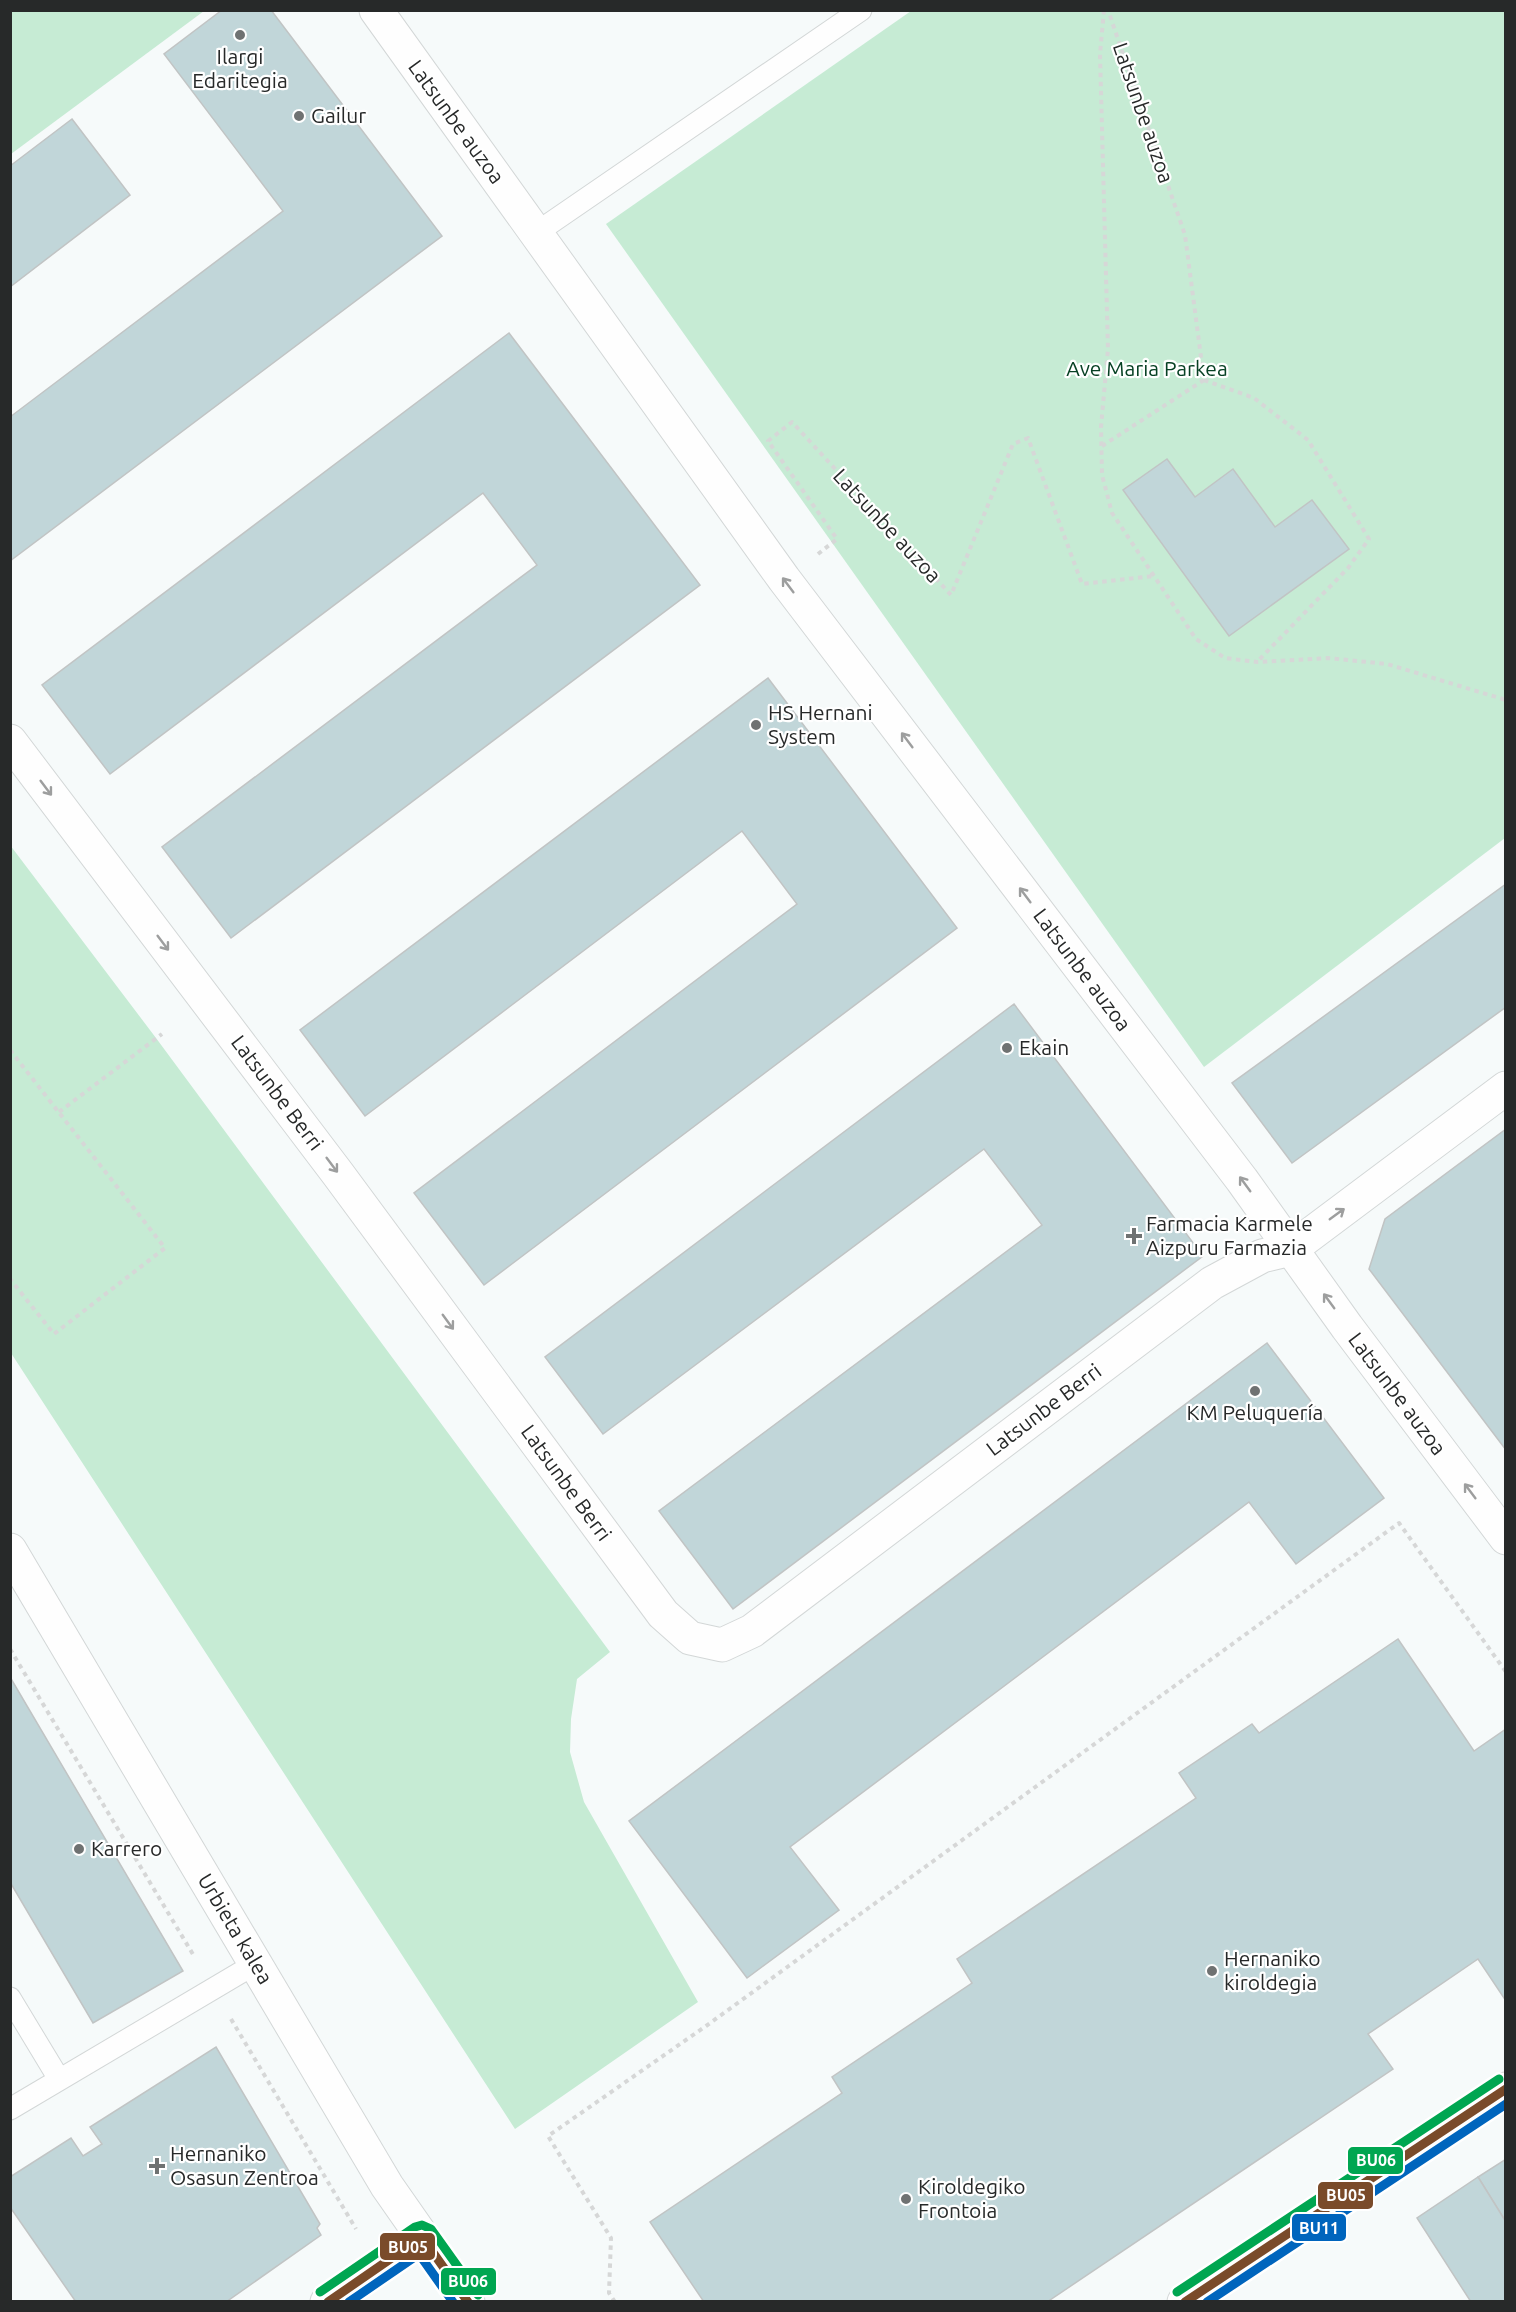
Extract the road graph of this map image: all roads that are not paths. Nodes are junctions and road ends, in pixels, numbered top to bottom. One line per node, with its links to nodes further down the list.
1 (376, 10): 3 (street, Latsunbe auzoa)
2 (861, 10): 3 (lane)
3 (536, 233): 6 (street, Latsunbe auzoa, one-way to 3)
4 (10, 741): 6 (street, Latsunbe Berri, one-way to 6)
5 (1506, 1088): 6 (street, one-way to 5)
6 (1290, 1249): 7 (street, Latsunbe auzoa, one-way to 6)
7 (1506, 1538)
8 (10, 1550): 9 (street, Urbieta kalea)
9 (255, 1964): 11 (lane); 14 (street, Urbieta kalea)
10 (10, 1998): 11 (lane)
11 (59, 2079): 13 (lane)
12 (1506, 2090): 17 (street)
13 (10, 2109)
14 (422, 2236): 15 (street); 16 (street, Urbieta kalea)
15 (327, 2301)
16 (468, 2301)
17 (1184, 2301)

